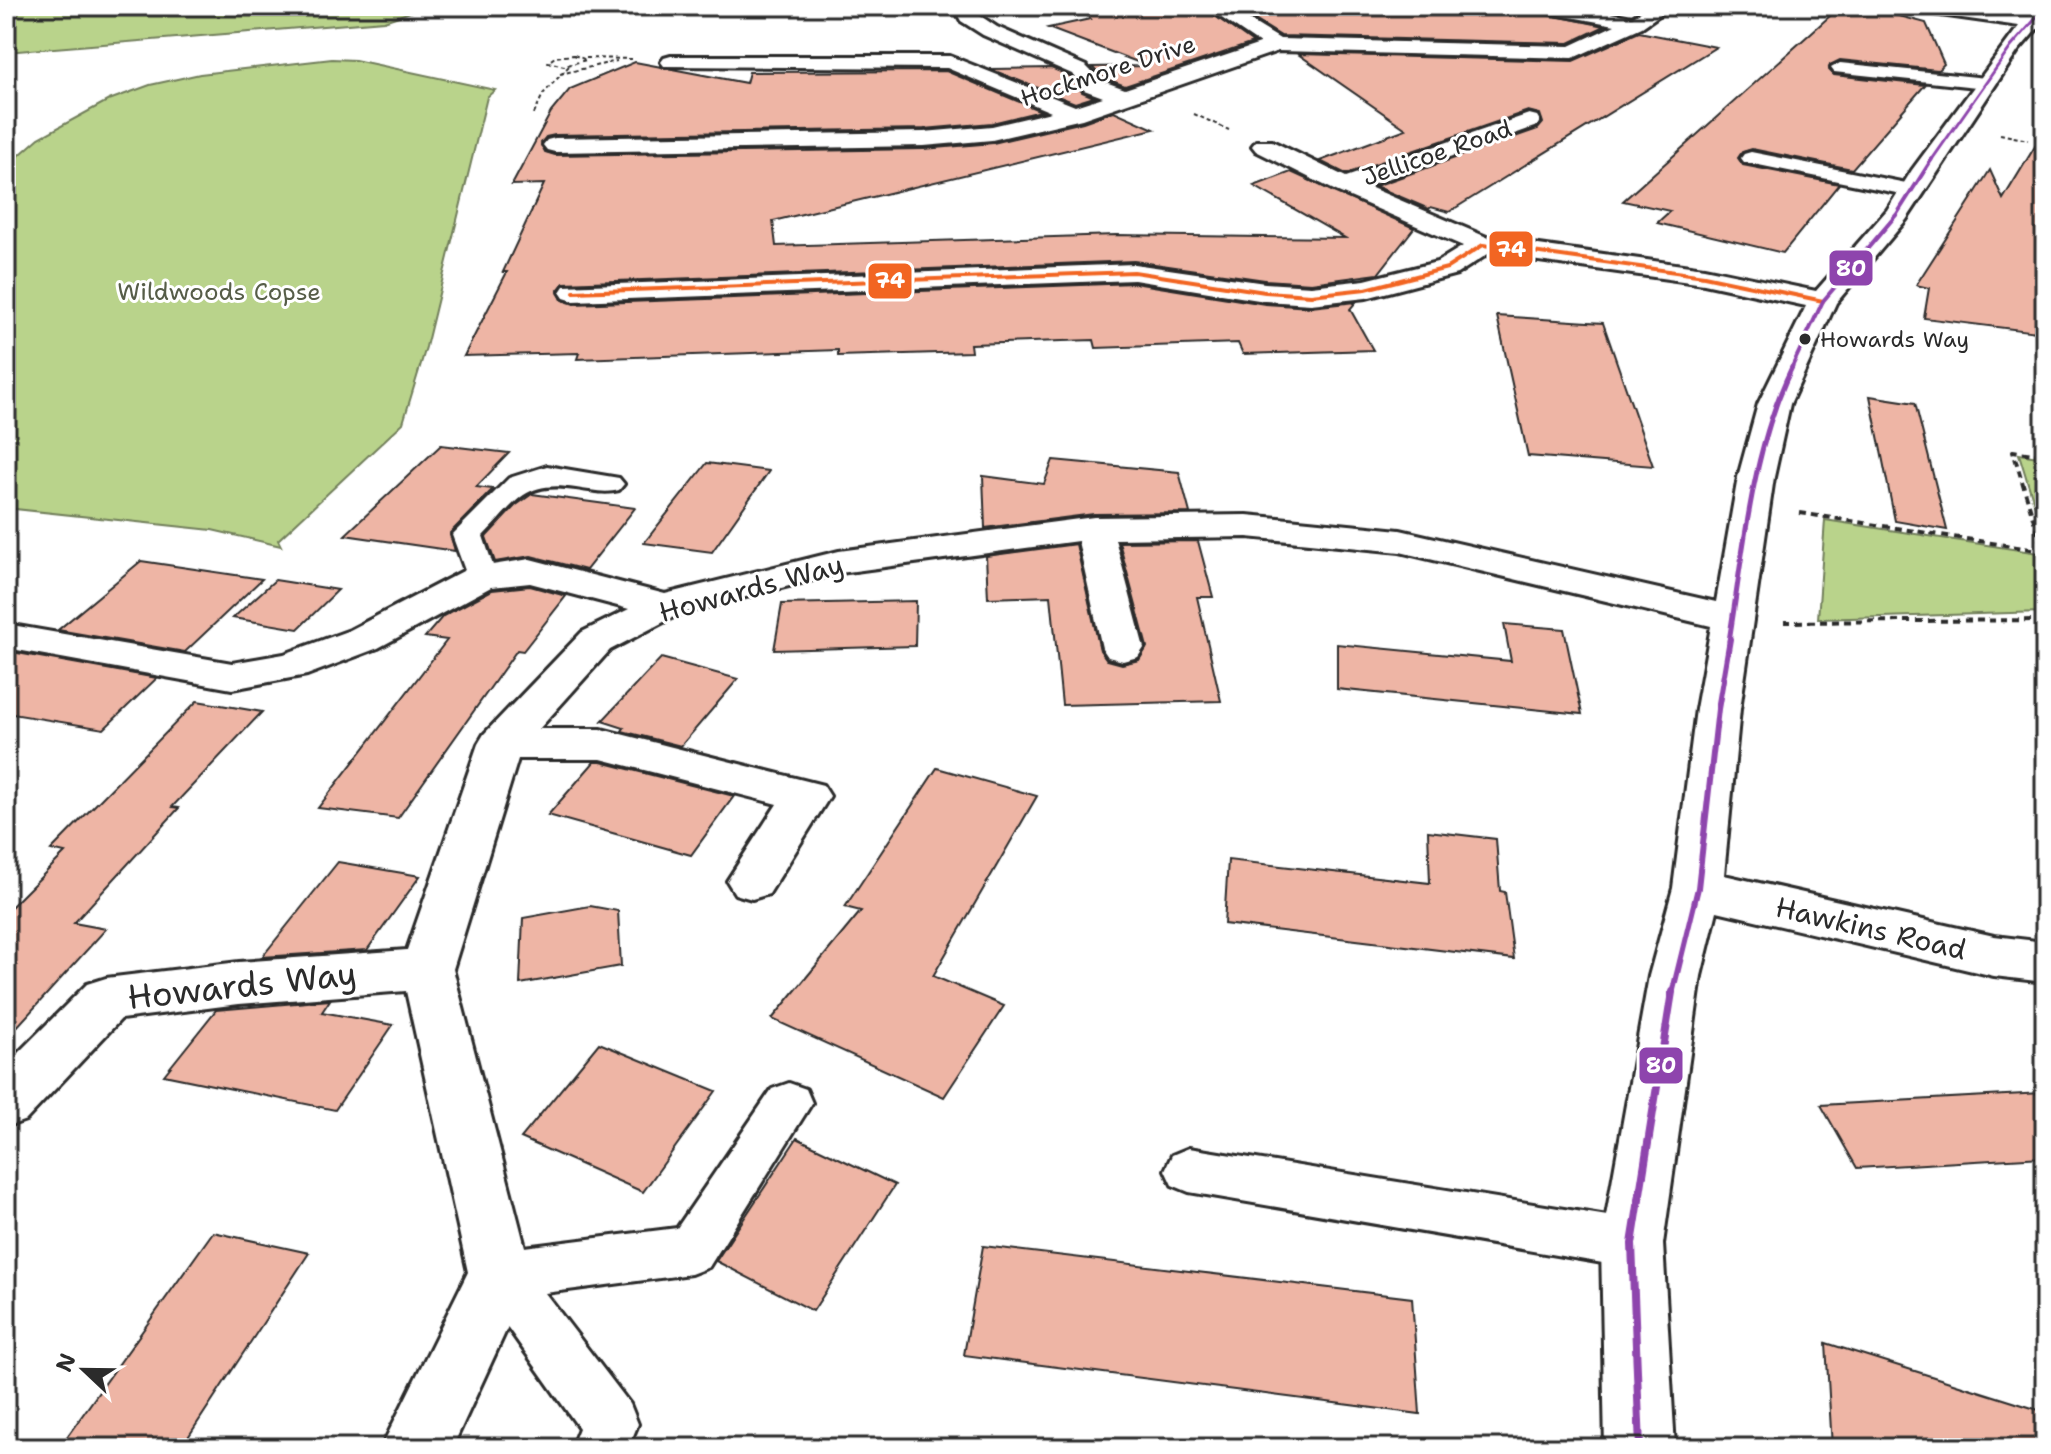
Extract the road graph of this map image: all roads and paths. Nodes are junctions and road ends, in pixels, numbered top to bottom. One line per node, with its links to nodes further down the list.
1 (962, 6): 15 (street)
2 (1213, 6): 8 (street)
3 (1543, 6): 7 (street)
4 (1663, 6): 7 (street, Hockmore Drive)
5 (1919, 6): 6 (street)
6 (2040, 18): 14 (street)
7 (1635, 23): 8 (street, Hockmore Drive)
8 (1276, 45): 15 (street, Hockmore Drive)
9 (584, 56): 9 (path)
10 (642, 59): 13 (path)
11 (671, 62): 16 (street)
12 (1840, 68): 14 (lane)
13 (559, 75)
14 (1986, 83): 22 (street)
15 (1131, 95): 16 (street, Hockmore Drive); 19 (path)
16 (1074, 114): 18 (street, Hockmore Drive)
17 (1529, 121): 21 (street, Jellicoe Road)
18 (555, 145)
19 (1264, 146): 21 (street, Jellicoe Road)
20 (1751, 158): 22 (lane)
21 (1345, 186): 23 (street, Jellicoe Road)
22 (1911, 190): 25 (street)
23 (1483, 245): 24 (street); 25 (street, Jellicoe Road)
24 (574, 292)
25 (1823, 301): 28 (street)
26 (2045, 456): 30 (path)
27 (609, 484): 31 (lane)
28 (1751, 508): 30 (path); 33 (street)
29 (1094, 528): 32 (street, Howards Way); 33 (street, Howards Way); 36 (street)
30 (2044, 554)
31 (481, 577): 32 (street); 35 (street)
32 (665, 606): 37 (street, Howards Way)
33 (1735, 619): 34 (path); 39 (street)
34 (2045, 620)
35 (6, 636)
36 (1123, 648)
37 (500, 744): 38 (street); 41 (street, Howards Way)
38 (752, 881)
39 (1698, 888): 40 (street, Hawkins Road); 45 (street)
40 (2045, 962)
41 (427, 969): 42 (street, Howards Way); 46 (street)
42 (6, 1103)
43 (789, 1103): 46 (lane)
44 (1189, 1170): 45 (lane)
45 (1632, 1244): 49 (street)
46 (500, 1274): 47 (street); 48 (lane)
47 (416, 1448)
48 (599, 1448)
49 (1640, 1448)

